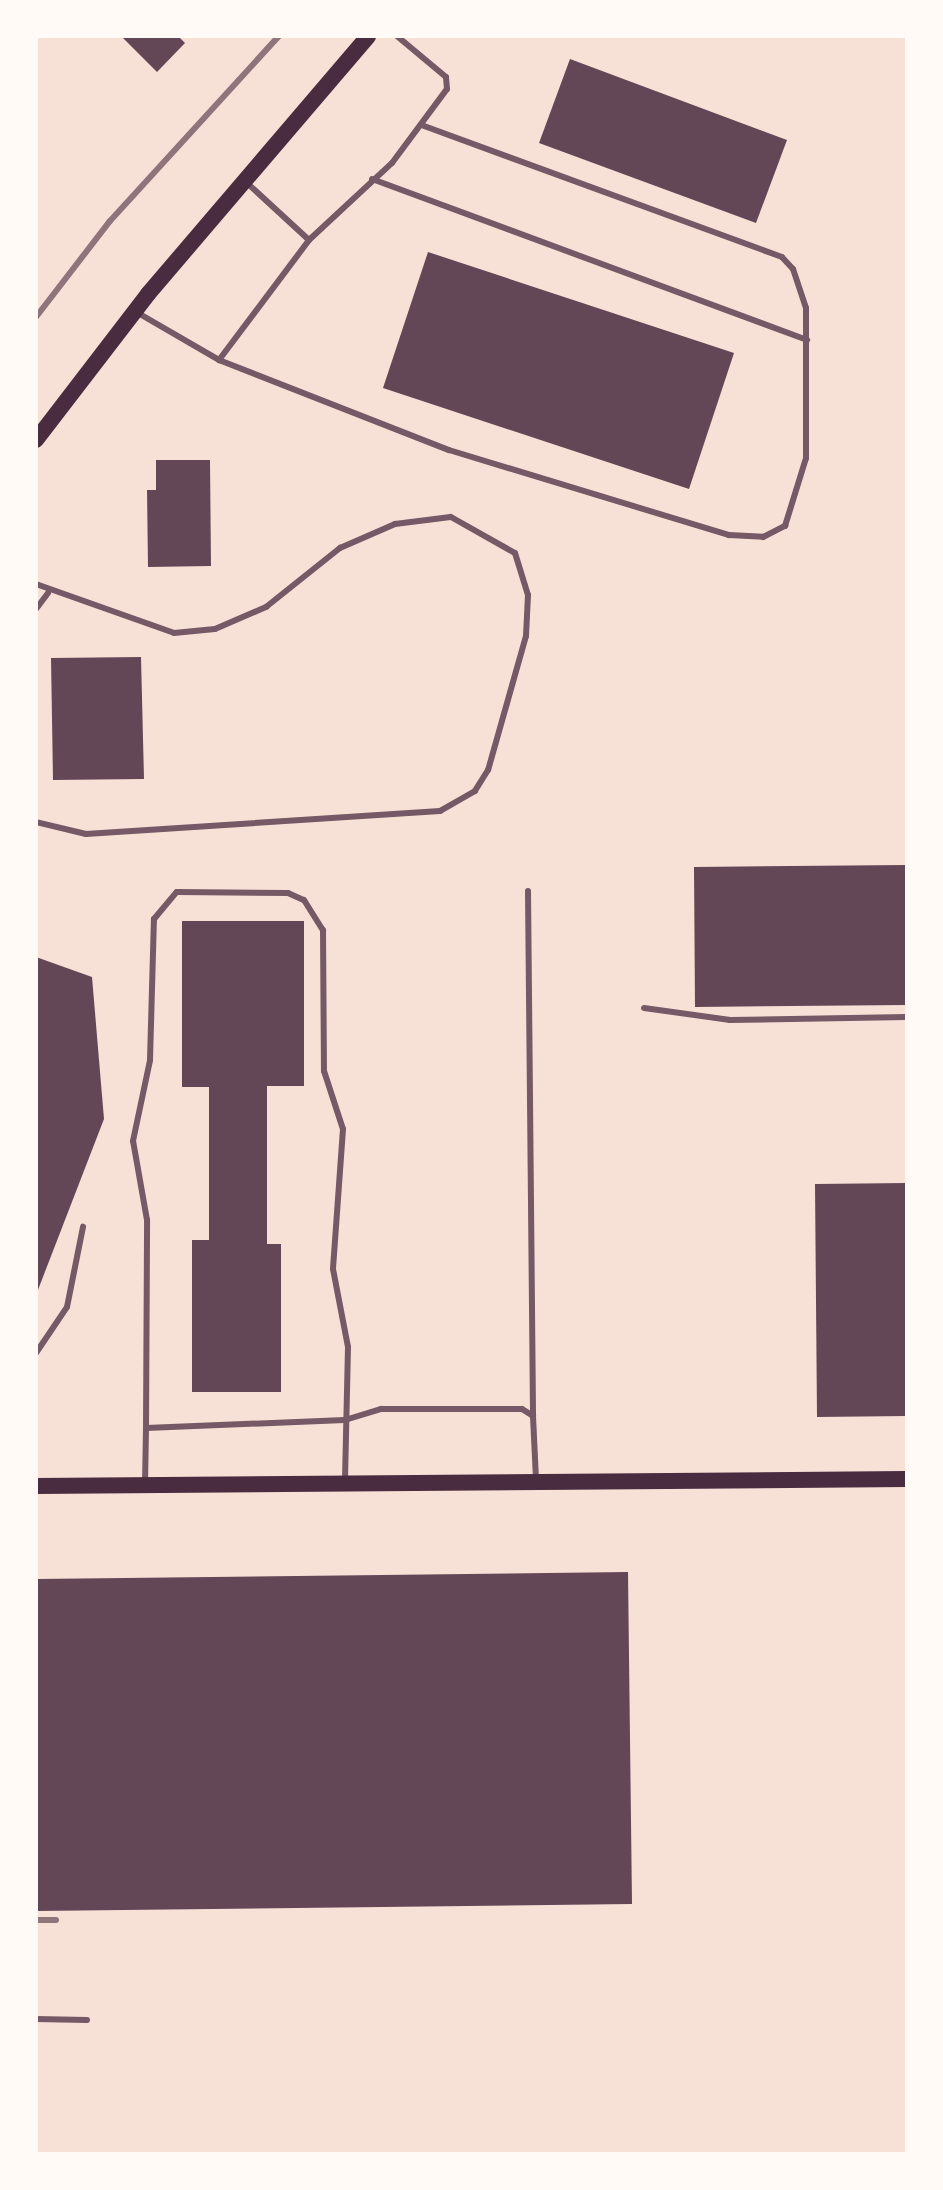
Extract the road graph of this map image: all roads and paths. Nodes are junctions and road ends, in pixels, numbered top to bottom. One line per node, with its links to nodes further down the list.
1 (368, 36): 5 (main road)
2 (397, 36): 3 (lane)
3 (421, 125): 4 (lane); 8 (lane)
4 (372, 179): 6 (lane); 8 (lane)
5 (245, 180): 6 (lane); 7 (main road)
6 (309, 240): 9 (lane)
7 (135, 311): 9 (lane); 10 (main road)
8 (807, 340): 9 (lane)
9 (219, 360)
10 (36, 440)
11 (36, 584): 12 (lane)
12 (48, 593): 13 (lane); 14 (lane)
13 (36, 609)
14 (36, 822)
15 (528, 891): 20 (lane)
16 (644, 1008): 17 (lane)
17 (907, 1017)
18 (83, 1227): 19 (lane)
19 (36, 1353)
20 (533, 1416): 21 (lane); 24 (lane)
21 (345, 1420): 22 (lane); 22 (lane); 25 (lane)
22 (146, 1428): 26 (lane)
23 (907, 1479): 24 (main road)
24 (537, 1482): 25 (main road)
25 (345, 1483): 26 (main road)
26 (145, 1485): 27 (main road)
27 (36, 1486)
28 (36, 2019): 29 (lane)
29 (87, 2020)

